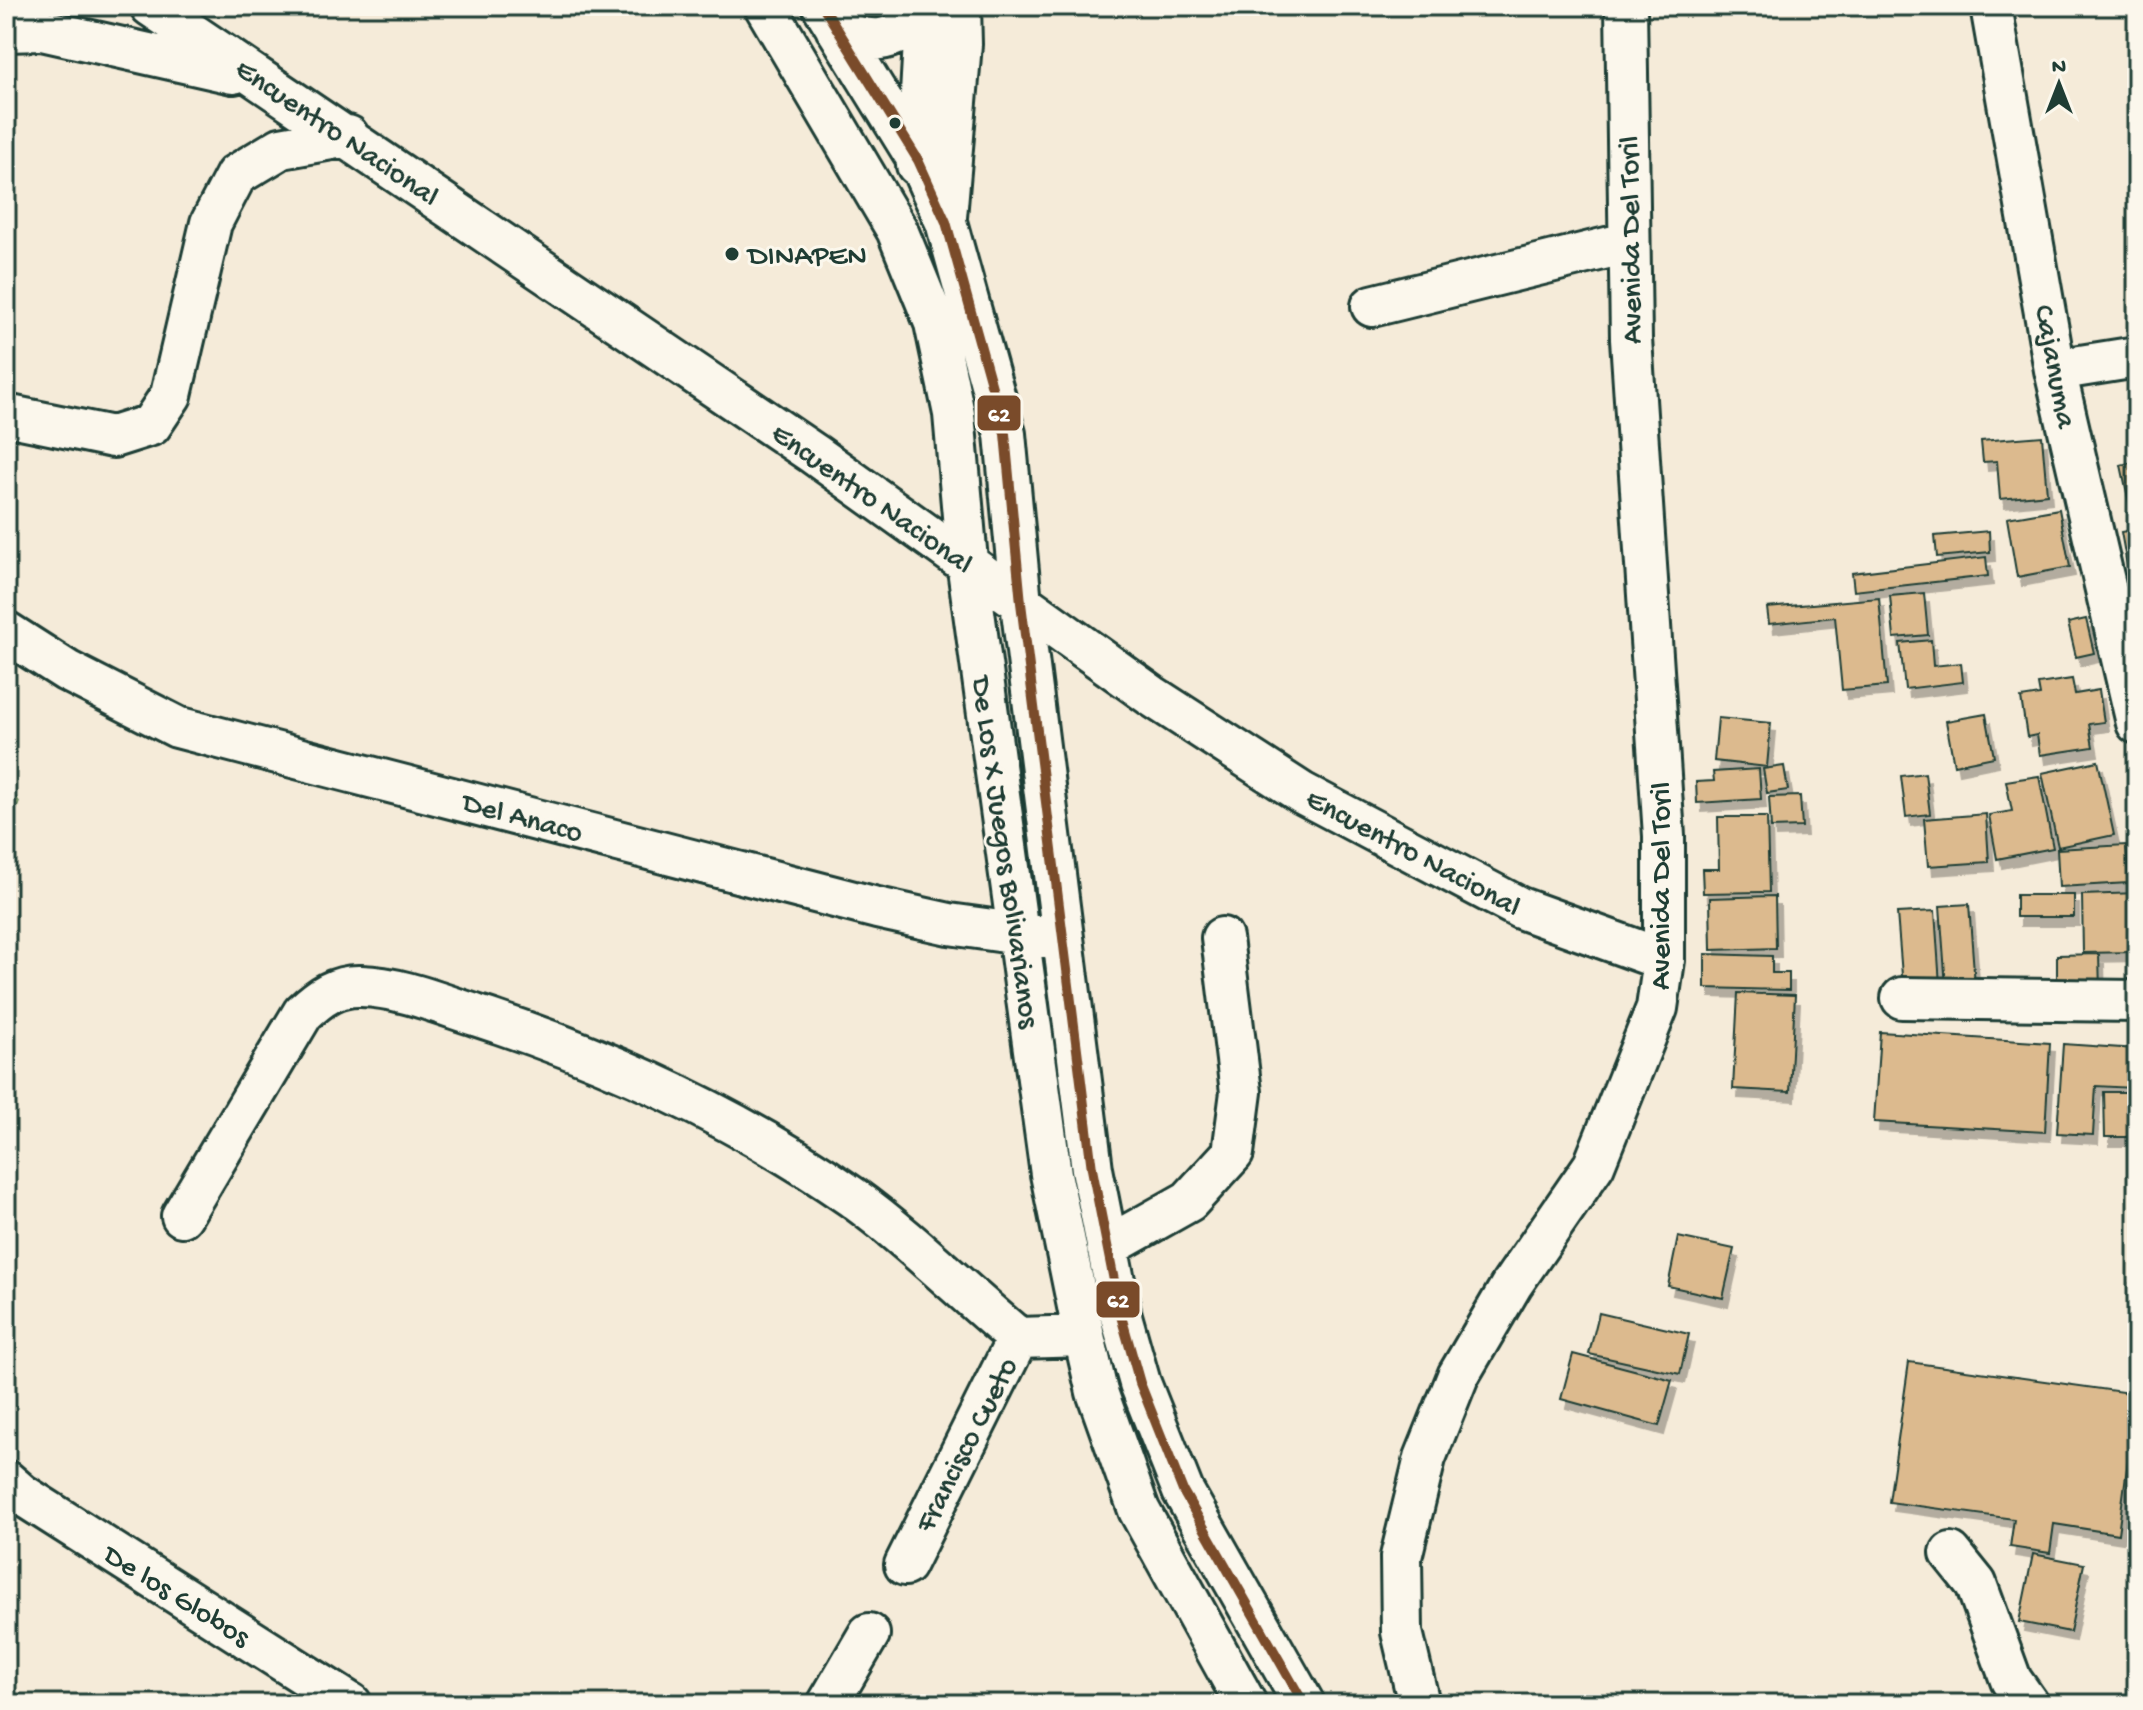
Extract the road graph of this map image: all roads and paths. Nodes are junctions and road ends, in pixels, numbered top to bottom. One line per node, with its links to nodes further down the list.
1 (151, 6): 9 (street, Encuentro Nacional)
2 (765, 6): 13 (street, De Los X Juegos Bolivarianos)
3 (923, 6): 7 (street); 11 (street)
4 (960, 6): 12 (street)
5 (1626, 6): 14 (street, Avenida Del Toril)
6 (1991, 6): 18 (street, Cajanuma)
7 (829, 17): 11 (street, De Los X Juegos Bolivarianos)
8 (6, 31): 9 (street)
9 (264, 80): 10 (street, Encuentro Nacional)
10 (348, 136): 19 (street); 20 (street, Encuentro Nacional)
11 (918, 160): 12 (street, De Los X Juegos Bolivarianos); 13 (street)
12 (946, 222): 15 (street); 21 (street, De Los X Juegos Bolivarianos)
13 (897, 230): 15 (street, De Los X Juegos Bolivarianos)
14 (1627, 243): 16 (street); 27 (street, Avenida Del Toril)
15 (925, 298): 20 (street, De Los X Juegos Bolivarianos)
16 (1372, 306)
17 (2137, 357): 18 (street)
18 (2055, 370): 23 (street, Cajanuma)
19 (6, 415)
20 (967, 561): 21 (street, Encuentro Nacional); 24 (street, De Los X Juegos Bolivarianos)
21 (1021, 603): 25 (street, De Los X Juegos Bolivarianos); 27 (street, Encuentro Nacional)
22 (6, 632): 24 (street, Del Anaco)
23 (2137, 723)
24 (1018, 935): 25 (street, Del Anaco); 32 (street, De Los X Juegos Bolivarianos)
25 (1062, 938): 31 (street, De Los X Juegos Bolivarianos)
26 (1222, 938): 31 (street)
27 (1664, 960): 42 (street, Avenida Del Toril)
28 (1902, 998): 29 (street)
29 (2137, 1001)
30 (182, 1216): 33 (street)
31 (1107, 1247): 41 (street, De Los X Juegos Bolivarianos)
32 (1084, 1336): 33 (street, Francisco Cueto); 40 (street, De Los X Juegos Bolivarianos)
33 (1018, 1338): 36 (street, Francisco Cueto)
34 (11, 1495): 38 (street, De los Globos)
35 (1951, 1553): 43 (street)
36 (905, 1565)
37 (869, 1634): 39 (street)
38 (348, 1703)
39 (828, 1704)
40 (1246, 1704)
41 (1304, 1704)
42 (1419, 1704)
43 (2028, 1704)

